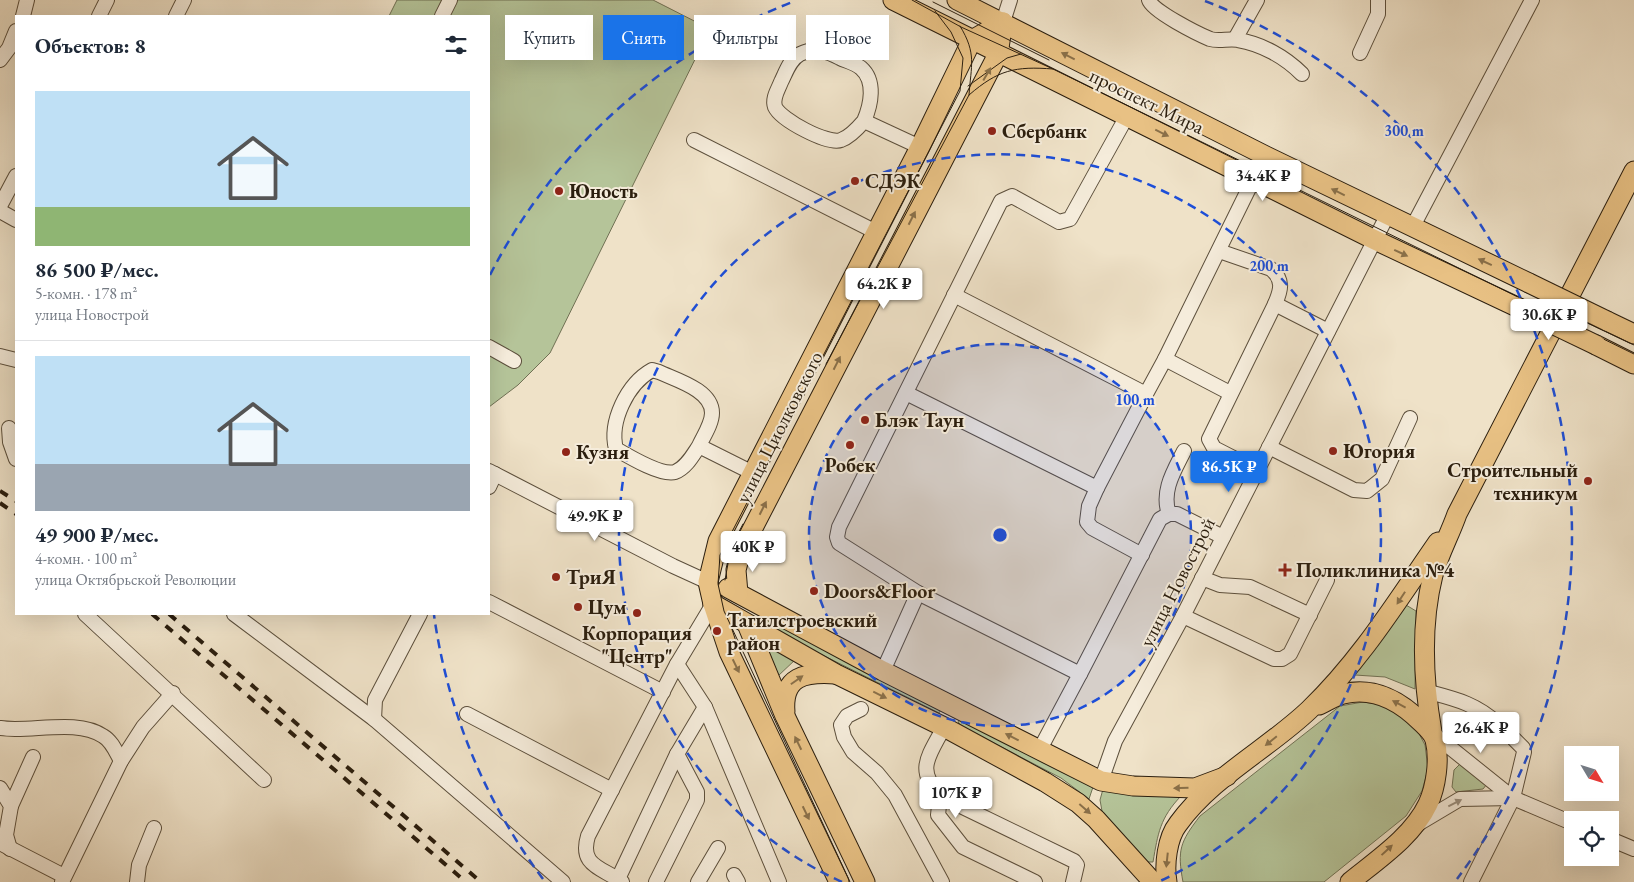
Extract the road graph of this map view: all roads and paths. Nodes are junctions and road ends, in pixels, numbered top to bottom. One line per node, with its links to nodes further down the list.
1 (27, 0): 12 (street)
2 (107, 0): 13 (street)
3 (184, 0): 14 (street)
4 (450, 0): 15 (street)
5 (893, 0): 18 (main road, проспект Мира)
6 (957, 0): 16 (main road, проспект Мира)
7 (1010, 0): 16 (street, улица Циолковского)
8 (1149, 0): 17 (street)
9 (1257, 0): 17 (street)
10 (1378, 0): 20 (street)
11 (1532, 0): 35 (street)
12 (23, 15)
13 (100, 15)
14 (176, 15)
15 (442, 15)
16 (1003, 22): 18 (main road); 21 (main road, улица Циолковского); 33 (main road, проспект Мира, one-way to 16)
17 (1235, 39): 23 (street)
18 (972, 40): 21 (main road, проспект Мира); 27 (main road, улица Циолковского)
19 (13, 49): 22 (street)
20 (1360, 53)
21 (998, 54): 24 (main road, проспект Мира); 69 (main road, улица Циолковского, one-way to 21)
22 (0, 60)
23 (1302, 74)
24 (1127, 116): 30 (main road, проспект Мира, one-way to 30); 39 (street)
25 (864, 121): 25 (street); 27 (street)
26 (694, 140): 36 (street)
27 (920, 147): 36 (main road, улица Циолковского)
28 (1634, 171): 63 (main road)
29 (15, 178): 31 (street)
30 (1254, 178): 37 (main road, проспект Мира); 38 (street)
31 (0, 206)
32 (0, 211): 34 (street)
33 (1387, 216): 35 (main road, проспект Мира); 37 (street, улица Новострой)
34 (15, 219)
35 (1412, 228): 42 (main road, проспект Мира, one-way to 35, bridge)
36 (876, 232): 60 (main road, улица Циолковского)
37 (1376, 240): 41 (street, улица Новострой); 48 (main road, проспект Мира, one-way to 48, bridge)
38 (1219, 251): 40 (street); 45 (street)
39 (954, 295): 49 (street); 51 (street)
40 (1275, 304): 41 (street); 50 (street)
41 (1328, 331): 55 (street, улица Новострой)
42 (1634, 334)
43 (490, 348): 47 (street)
44 (0, 356): 46 (street)
45 (1165, 359): 50 (street); 51 (street)
46 (15, 360)
47 (514, 361)
48 (1634, 364)
49 (906, 392): 61 (street); 70 (street)
50 (1230, 393): 58 (street)
51 (1146, 394): 61 (street)
52 (1410, 418): 55 (street)
53 (8, 425): 57 (street)
54 (699, 446): 54 (street); 60 (street)
55 (1269, 447): 58 (street, улица Новострой)
56 (1184, 451): 62 (street)
57 (15, 457)
58 (1258, 470): 64 (street, улица Новострой)
59 (492, 472): 68 (street)
60 (753, 473): 68 (main road, улица Циолковского)
61 (1096, 488): 65 (street)
62 (1169, 514): 64 (street); 65 (street)
63 (1457, 514): 83 (main road); 89 (main road, one-way to 89)
64 (1222, 537): 66 (street, улица Новострой)
65 (1142, 555): 82 (street)
66 (1202, 578): 76 (street); 77 (street, улица Новострой)
67 (1327, 580): 76 (street)
68 (708, 582): 69 (main road); 72 (main road, улица Циолковского)
69 (738, 593): 78 (street, улица Циолковского); 80 (main road)
70 (918, 593): 80 (street); 82 (street)
71 (490, 603): 84 (street)
72 (713, 604): 78 (main road); 79 (street); 124 (main road, улица Циолковского, one-way to 124)
73 (86, 615): 85 (street)
74 (235, 615): 92 (street)
75 (419, 615): 92 (street)
76 (1310, 615): 77 (street)
77 (1183, 616): 104 (street, улица Новострой)
78 (747, 624): 81 (main road); 91 (main road, улица Циолковского)
79 (677, 664): 84 (street); 86 (street)
80 (883, 671): 87 (main road)
81 (836, 674): 91 (main road, one-way to 81); 94 (main road, one-way to 94)
82 (1080, 674): 98 (street)
83 (1425, 691): 93 (street); 96 (main road)
84 (663, 692): 106 (street)
85 (173, 694): 101 (street); 103 (street)
86 (705, 707): 99 (street); 123 (street)
87 (953, 707): 94 (main road); 98 (main road, one-way to 87)
88 (861, 709): 126 (street)
89 (1308, 710): 96 (main road, one-way to 89); 102 (main road, one-way to 102)
90 (467, 714): 106 (street)
91 (785, 716): 125 (main road, улица Циолковского, one-way to 91)
92 (374, 719): 120 (street)
93 (1498, 724)
94 (944, 727): 107 (street); 129 (main road, one-way to 129)
95 (0, 728): 101 (street)
96 (1432, 732): 108 (street); 111 (main road)
97 (1514, 739): 108 (street)
98 (1039, 751): 104 (main road)
99 (677, 754): 118 (street); 121 (street)
100 (33, 757): 109 (street)
101 (121, 761): 117 (street)
102 (1227, 776): 104 (main road, one-way to 104); 130 (main road, one-way to 130)
103 (264, 780)
104 (1100, 781)
105 (0, 788): 109 (street)
106 (612, 790): 118 (street)
107 (940, 796): 127 (street); 128 (street)
108 (1513, 798): 110 (street); 111 (street, one-way to 108); 132 (street)
109 (11, 806): 114 (street)
110 (1564, 820)
111 (1412, 827): 131 (main road, one-way to 111)
112 (154, 828): 119 (street)
113 (1619, 843): 116 (street)
114 (5, 846): 117 (street)
115 (718, 848): 122 (street)
116 (1634, 849)
117 (63, 879)
118 (620, 881)
119 (137, 882)
120 (563, 882)
121 (656, 882)
122 (698, 882)
123 (779, 882)
124 (839, 882)
125 (865, 882)
126 (942, 882)
127 (1035, 882)
128 (1073, 882)
129 (1153, 882)
130 (1167, 882)
131 (1350, 882)
132 (1471, 882)

